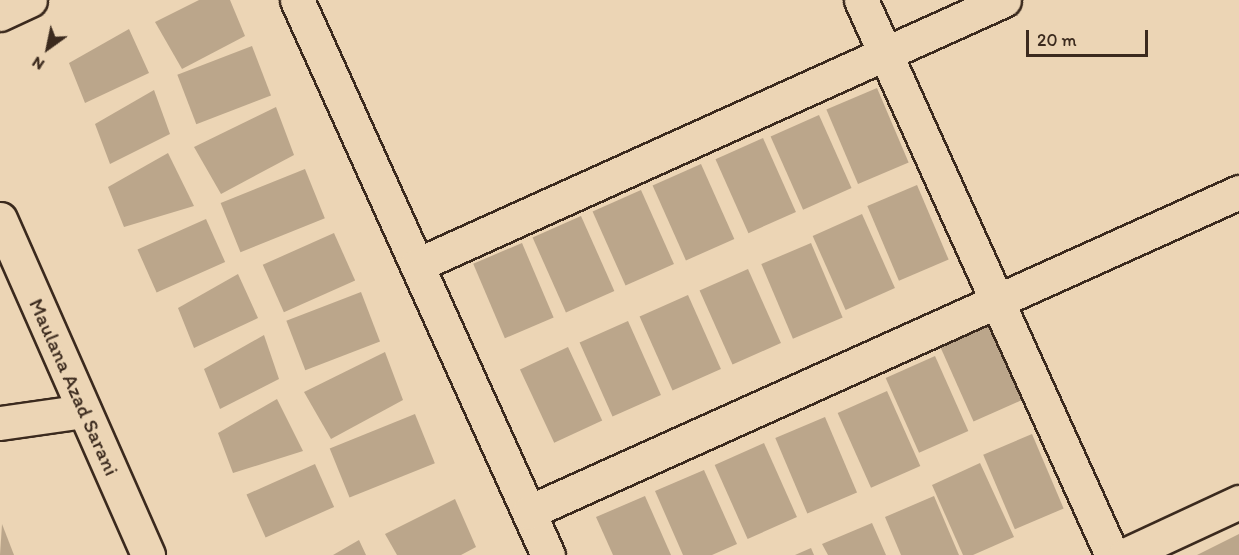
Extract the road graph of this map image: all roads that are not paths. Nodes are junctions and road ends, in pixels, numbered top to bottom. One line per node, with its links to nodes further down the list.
1 (30, 0): 5 (street)
2 (297, 0): 9 (street)
3 (861, 0): 6 (street)
4 (1004, 0): 6 (street)
5 (0, 14)
6 (885, 53): 9 (street); 10 (street)
7 (1239, 192): 10 (street)
8 (0, 219): 11 (street, Maulana Azad Sarani)
9 (417, 265): 14 (street)
10 (997, 301): 14 (street); 17 (street)
11 (84, 411): 12 (street); 15 (street, Maulana Azad Sarani)
12 (0, 423)
13 (1239, 502): 18 (street)
14 (529, 512): 16 (street)
15 (148, 555)
16 (548, 555)
17 (1112, 555)
18 (1125, 555)

